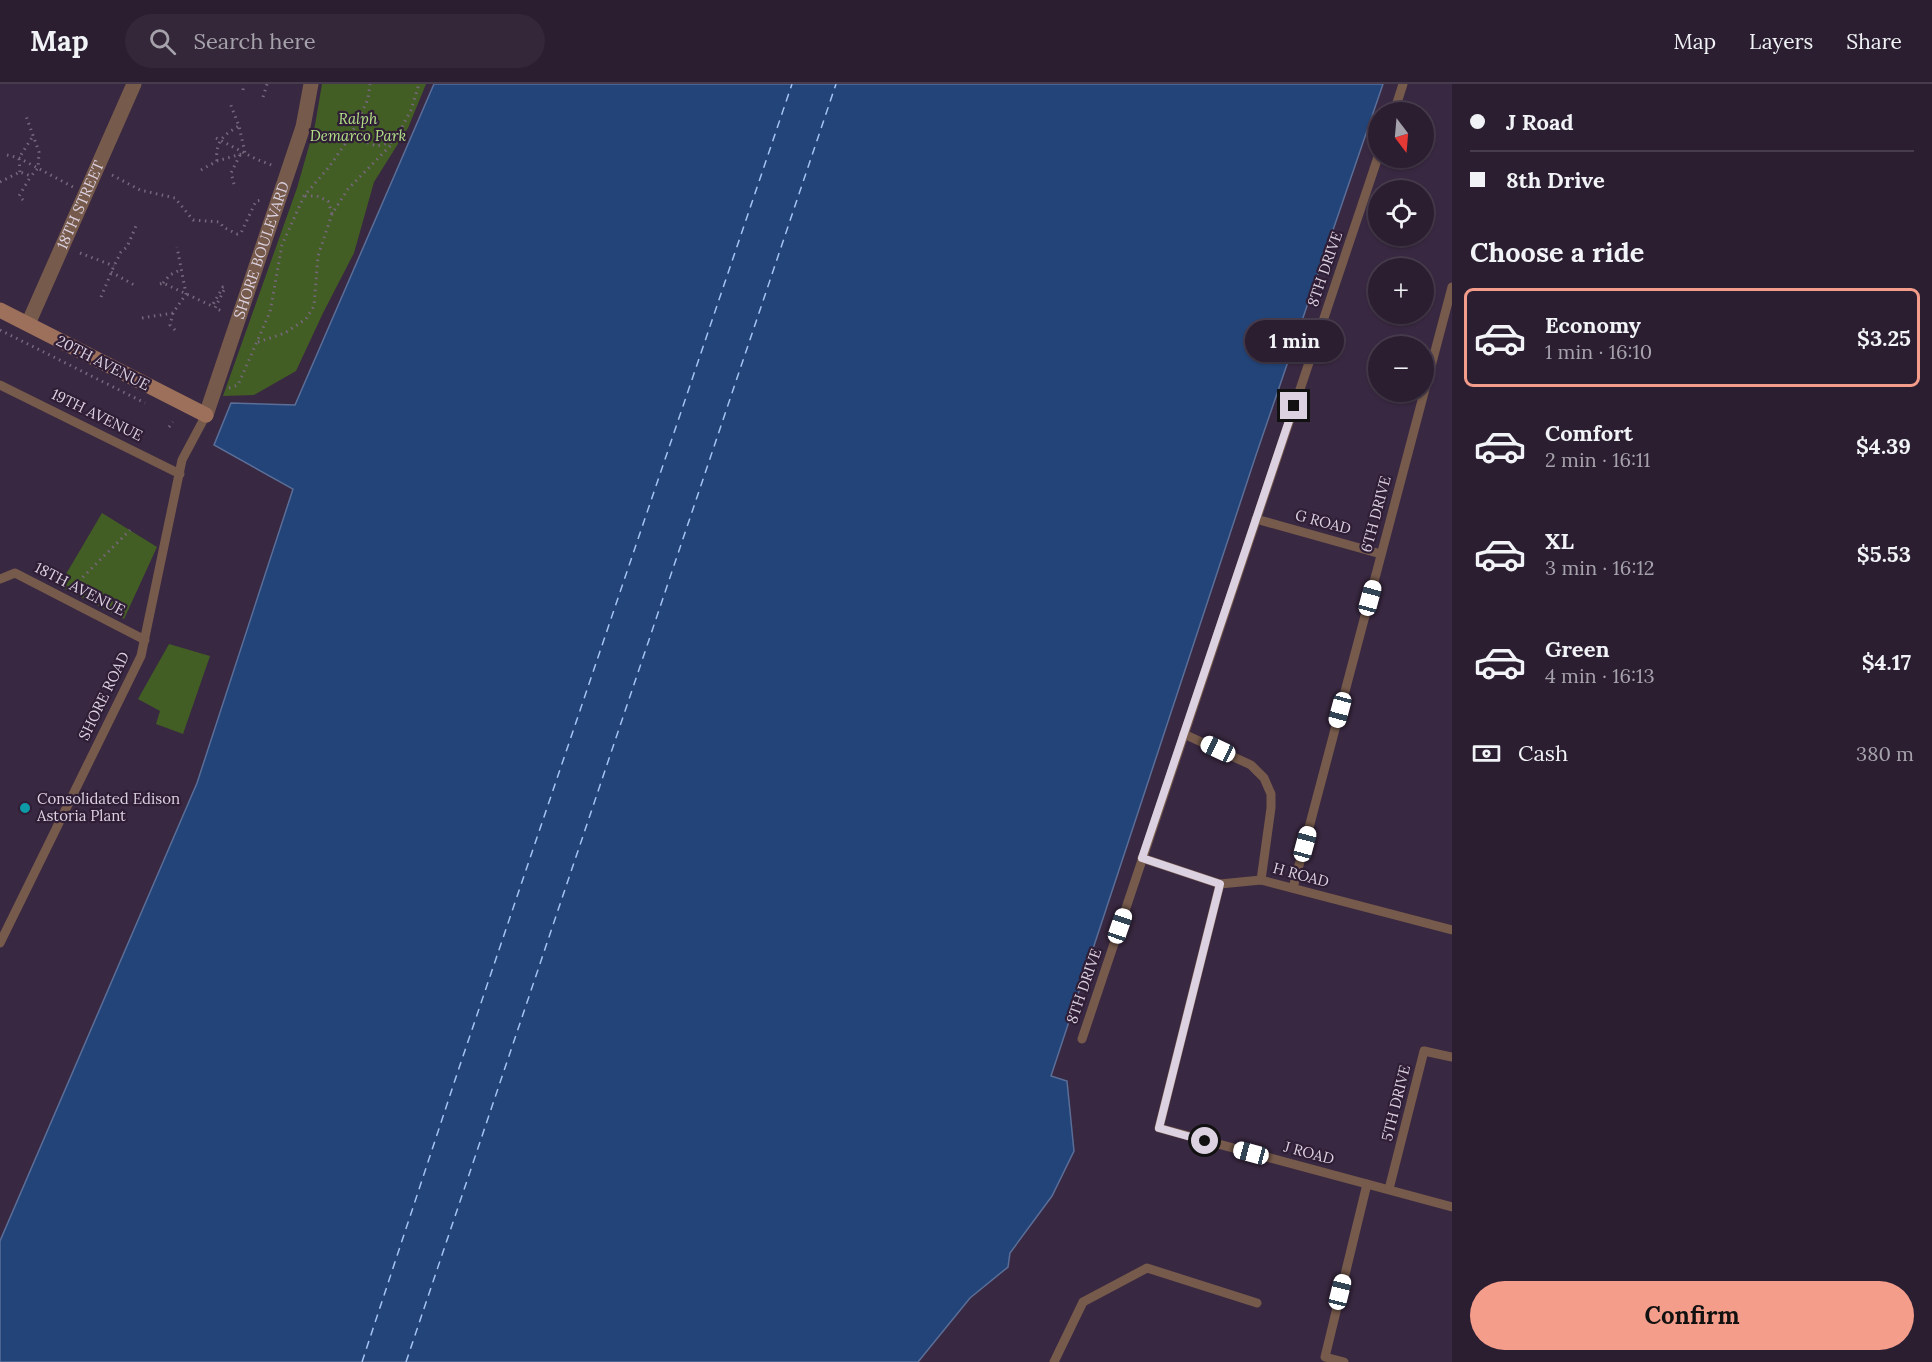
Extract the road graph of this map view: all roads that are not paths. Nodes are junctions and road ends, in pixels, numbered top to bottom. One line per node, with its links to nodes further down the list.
1 (134, 84): 9 (street, 18TH STREET)
2 (311, 84): 11 (street, SHORE BOULEVARD)
3 (1403, 84): 4 (lane)
4 (1397, 102)
5 (1374, 168): 13 (lane, 8TH DRIVE)
6 (1452, 287): 8 (lane, 6TH DRIVE)
7 (0, 310): 9 (street, 20TH AVENUE)
8 (1448, 312): 14 (lane, 6TH DRIVE)
9 (28, 324): 11 (street, 20TH AVENUE)
10 (0, 384): 12 (lane, 19TH AVENUE)
11 (206, 415): 12 (lane, SHORE ROAD)
12 (180, 474): 16 (lane, SHORE ROAD)
13 (1256, 519): 14 (lane, G ROAD); 17 (lane, 8TH DRIVE)
14 (1381, 554): 21 (lane, 6TH DRIVE)
15 (0, 579): 16 (lane, 18TH AVENUE)
16 (145, 640): 23 (lane, SHORE ROAD)
17 (1184, 734): 18 (lane, 8TH DRIVE); 19 (lane)
18 (1142, 858): 20 (lane, H ROAD); 24 (lane, 8TH DRIVE)
19 (1261, 880): 20 (lane, H ROAD); 21 (lane, H ROAD)
20 (1220, 884): 26 (lane, J ROAD)
21 (1293, 888): 22 (lane, H ROAD)
22 (1452, 930)
23 (0, 943)
24 (1082, 1039)
25 (1452, 1057): 27 (lane, 5TH DRIVE)
26 (1367, 1184): 27 (lane, J ROAD); 31 (lane)
27 (1389, 1190): 28 (lane, J ROAD)
28 (1452, 1207)
29 (1257, 1303): 30 (lane)
30 (1054, 1362)
31 (1344, 1362)

